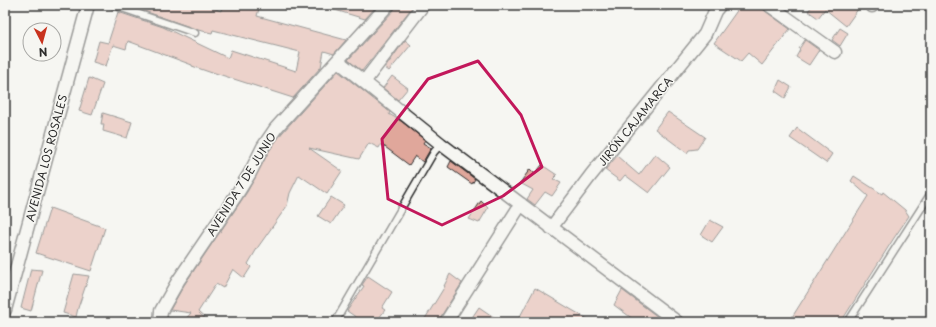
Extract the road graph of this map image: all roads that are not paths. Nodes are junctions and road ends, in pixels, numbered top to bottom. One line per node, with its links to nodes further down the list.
1 (88, 5): 15 (street, AVENIDA LOS ROSALES)
2 (113, 5): 7 (lane)
3 (388, 5): 9 (street, AVENIDA 7 DE JUNIO)
4 (423, 5): 10 (street)
5 (769, 5): 8 (street)
6 (718, 8): 14 (street, JIRÓN CAJAMARCA)
7 (195, 33)
8 (835, 52)
9 (338, 61): 10 (street); 16 (street, AVENIDA 7 DE JUNIO)
10 (364, 82): 11 (street)
11 (441, 144): 13 (street); 17 (lane)
12 (931, 193): 20 (lane)
13 (521, 204): 14 (street); 18 (street)
14 (551, 228): 19 (street)
15 (5, 310)
16 (160, 322)
17 (335, 322)
18 (446, 322)
19 (677, 322)
20 (848, 322)

